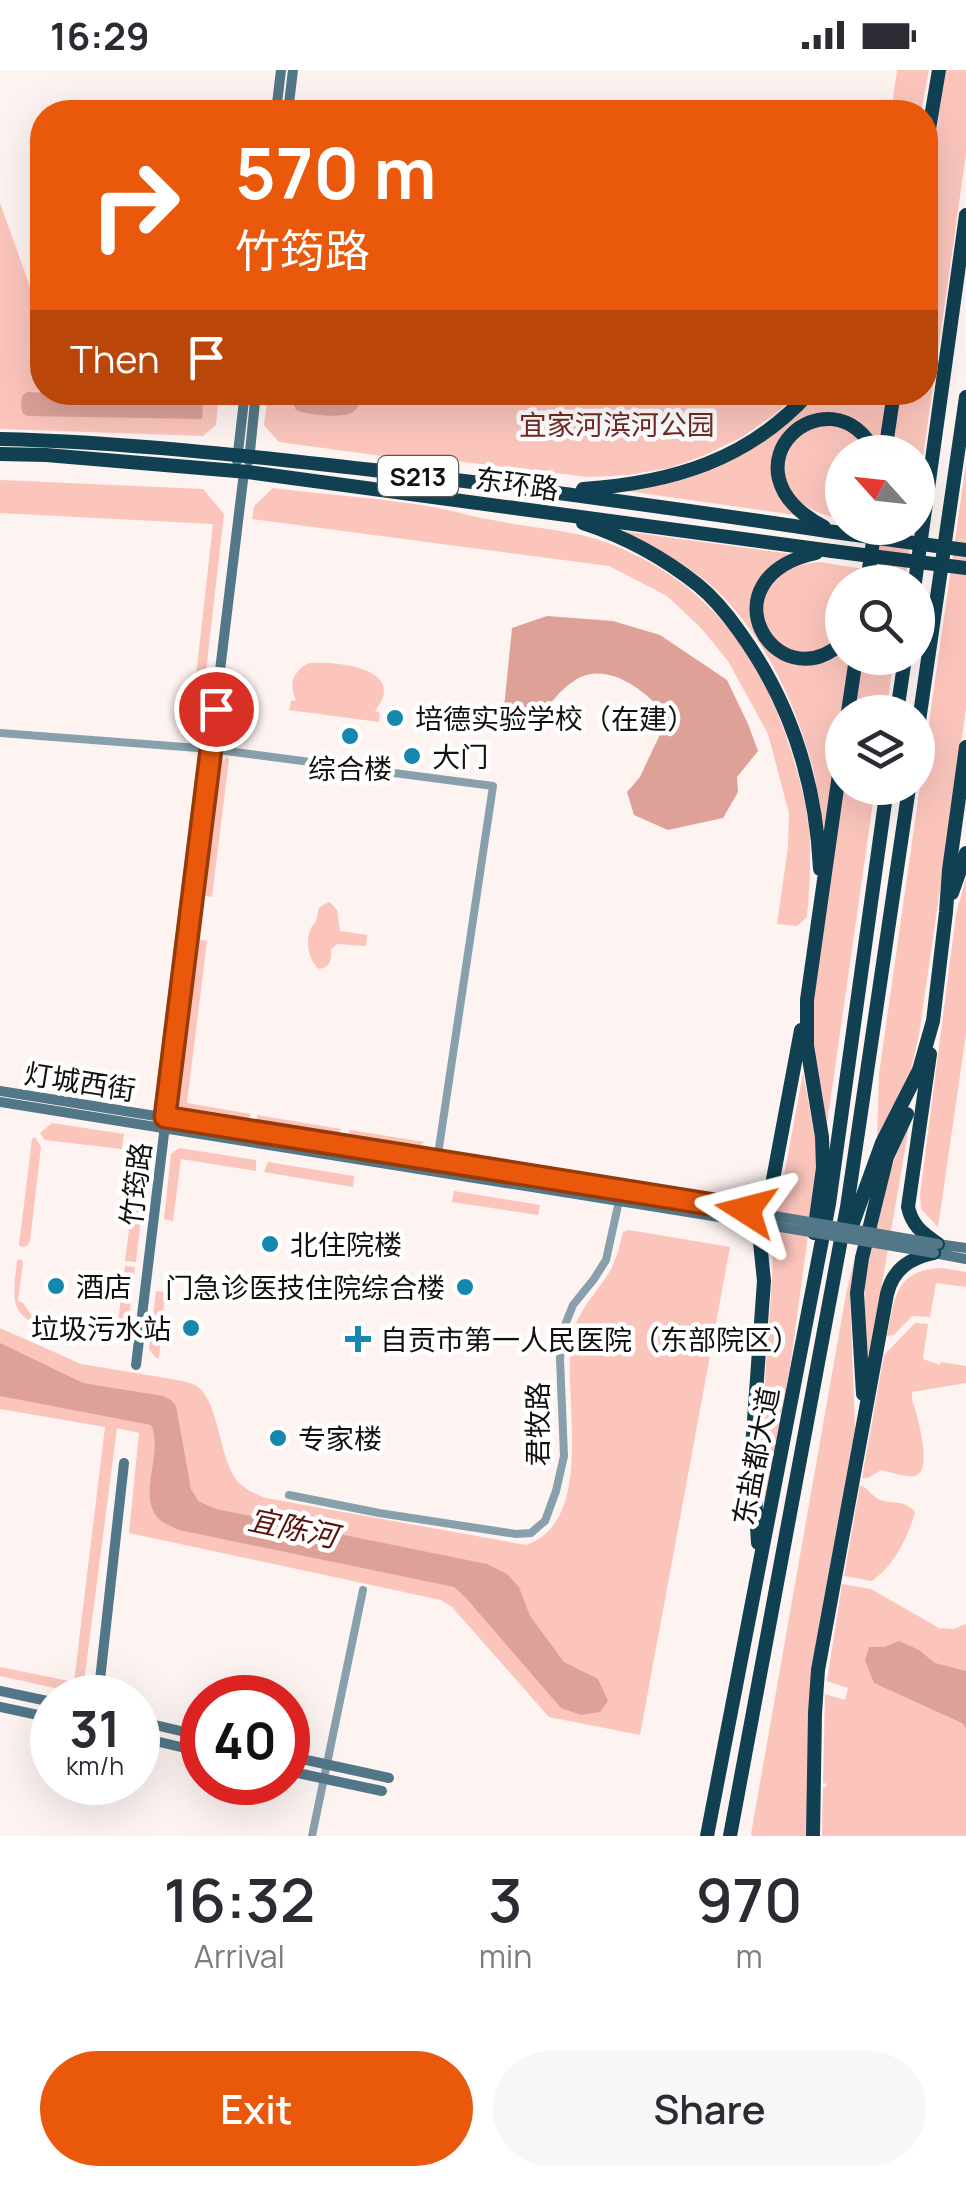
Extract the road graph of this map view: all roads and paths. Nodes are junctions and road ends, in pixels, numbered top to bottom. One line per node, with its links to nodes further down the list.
1 (281, 70): 4 (main road)
2 (293, 70): 5 (main road)
3 (940, 70): 6 (highway)
4 (277, 100)
5 (289, 100)
6 (935, 100)
7 (966, 215): 27 (highway)
8 (966, 397): 30 (highway)
9 (245, 405): 17 (main road, 竹筠路)
10 (254, 405): 17 (main road, 竹筠路)
11 (795, 405): 18 (highway)
12 (892, 405): 14 (highway)
13 (864, 435): 21 (highway)
14 (888, 435)
15 (0, 439): 17 (highway, 东环路 / S213)
16 (0, 454): 17 (highway, 东环路 / S213)
17 (243, 465): 18 (highway, 东环路 / S213); 19 (highway, 东环路 / S213); 33 (main road, 竹筠路)
18 (552, 491): 20 (highway, 东环路 / S213)
19 (548, 512): 23 (highway, 东环路 / S213); 38 (highway)
20 (744, 519): 22 (highway, 东环路 / S213); 23 (highway)
21 (825, 527)
22 (825, 531)
23 (741, 538): 26 (highway, 东环路 / S213)
24 (929, 545): 25 (highway, 东环路 / S213, bridge)
25 (966, 550)
26 (832, 551): 28 (highway, 东环路 / S213, bridge); 29 (highway)
27 (917, 565)
28 (966, 568)
29 (825, 655)
30 (923, 695)
31 (0, 733): 33 (street)
32 (966, 747): 39 (highway)
33 (211, 748): 45 (main road, 竹筠路); 46 (street)
34 (834, 805): 38 (highway)
35 (884, 805): 53 (highway, 东盐都大道)
36 (907, 805): 52 (highway, 东盐都大道)
37 (966, 853): 39 (highway)
38 (821, 895): 40 (highway)
39 (946, 912): 41 (highway)
40 (806, 1000): 48 (highway); 53 (highway)
41 (932, 1021): 42 (highway); 52 (highway)
42 (929, 1066): 49 (highway); 55 (highway)
43 (0, 1090): 45 (main road, 灯城西街)
44 (0, 1102): 45 (main road, 灯城西街)
45 (165, 1123): 46 (main road, 灯城西街); 47 (main road, 灯城西街); 54 (main road, 竹筠路)
46 (437, 1161): 48 (main road, 灯城西街)
47 (619, 1201): 48 (main road, 灯城西街); 57 (street, 君牧路)
48 (745, 1216): 49 (main road, bridge); 58 (highway)
49 (936, 1248): 50 (main road); 51 (main road); 55 (highway)
50 (966, 1248)
51 (966, 1259)
52 (835, 1273): 73 (highway, 东盐都大道)
53 (810, 1300): 58 (highway, 东盐都大道)
54 (136, 1365)
55 (864, 1420): 74 (highway)
56 (124, 1462): 60 (main road)
57 (288, 1494)
58 (757, 1579): 72 (highway, 东盐都大道)
59 (363, 1590): 66 (street)
60 (101, 1675)
61 (0, 1691): 62 (main road)
62 (30, 1697)
63 (0, 1706): 64 (main road)
64 (30, 1713)
65 (310, 1761): 66 (main road)
66 (327, 1765): 68 (main road); 69 (street)
67 (310, 1776): 69 (main road)
68 (389, 1778)
69 (324, 1779): 70 (main road); 71 (street)
70 (382, 1792)
71 (312, 1836)
72 (707, 1836)
73 (730, 1836)
74 (813, 1836)

